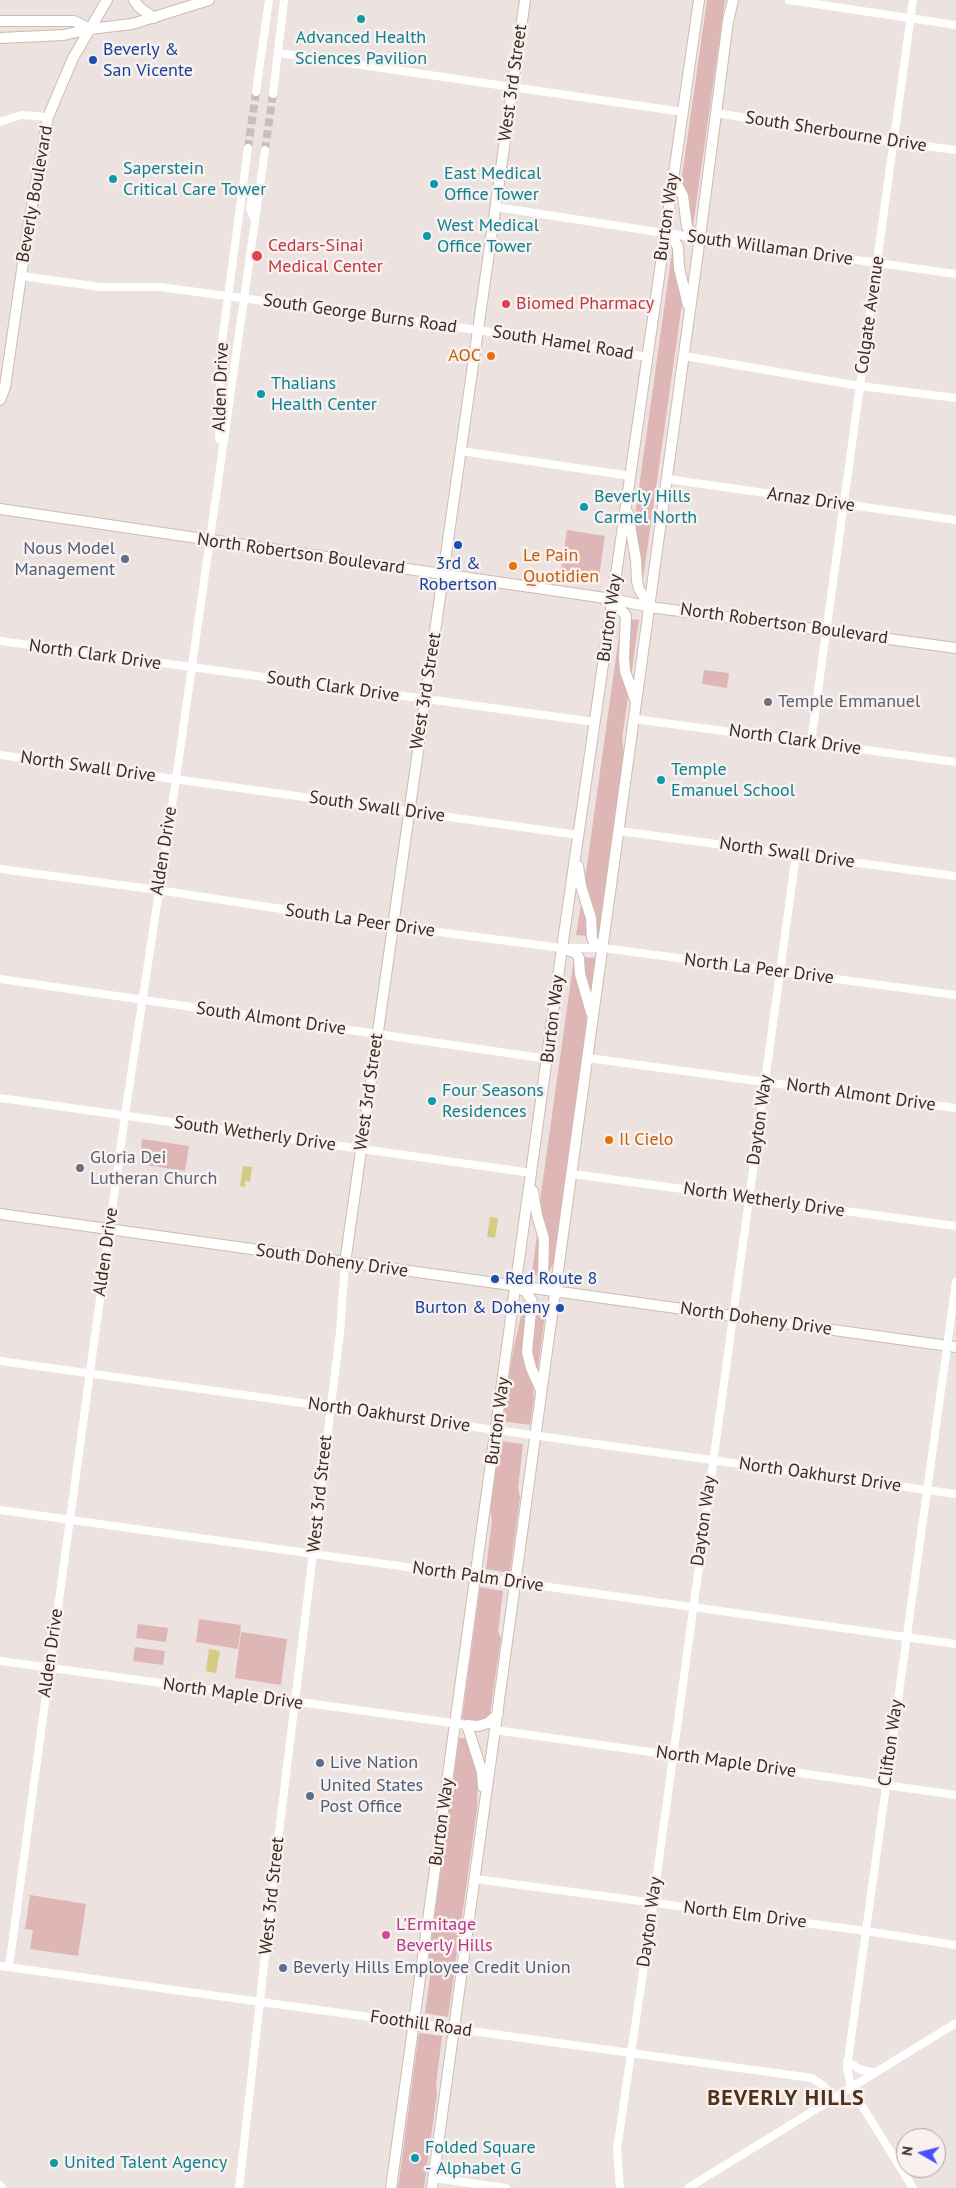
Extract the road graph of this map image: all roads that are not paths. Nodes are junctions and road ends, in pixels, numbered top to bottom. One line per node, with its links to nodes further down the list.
1 (107, 0): 15 (main road, Beverly Boulevard)
2 (134, 0): 11 (main road)
3 (209, 0): 11 (main road)
4 (269, 0): 19 (street)
5 (284, 0): 17 (street)
6 (525, 0): 18 (main road, West 3rd Street)
7 (699, 0): 21 (main road, Burton Way)
8 (733, 0): 22 (main road, Burton Way)
9 (788, 0): 12 (street)
10 (913, 0): 12 (street, Colgate Avenue)
11 (154, 18): 15 (main road)
12 (911, 18): 14 (street); 25 (street, Colgate Avenue)
13 (0, 21): 15 (main road)
14 (956, 24)
15 (90, 29): 16 (main road); 23 (main road, Beverly Boulevard)
16 (0, 38)
17 (279, 53): 18 (street); 20 (street)
18 (513, 87): 21 (street); 31 (main road, West 3rd Street)
19 (256, 92)
20 (274, 94)
21 (683, 112): 29 (main road, Burton Way)
22 (716, 113): 25 (street, South Sherbourne Drive); 34 (main road, Burton Way)
23 (48, 117): 24 (street); 37 (main road, Beverly Boulevard)
24 (0, 122)
25 (894, 142): 28 (street, South Sherbourne Drive); 35 (street, Colgate Avenue)
26 (248, 148): 30 (street, Alden Drive)
27 (265, 150): 32 (street)
28 (956, 150)
29 (673, 176): 33 (main road, Burton Way); 34 (main road)
30 (242, 190): 32 (street); 38 (street, Alden Drive)
31 (496, 207): 33 (street, South Willaman Drive); 41 (main road, West 3rd Street)
32 (254, 218): 39 (street, Alden Drive)
33 (664, 233): 34 (street, South Willaman Drive); 40 (main road); 42 (main road, Burton Way)
34 (700, 237): 35 (street, South Willaman Drive); 40 (main road, Burton Way)
35 (877, 264): 36 (street, South Willaman Drive); 44 (street, Colgate Avenue)
36 (956, 274)
37 (22, 276): 38 (street, South George Burns Road); 46 (main road, Beverly Boulevard)
38 (227, 296): 39 (street, South George Burns Road); 49 (street, Alden Drive)
39 (243, 298): 41 (street, South George Burns Road); 49 (street, Alden Drive)
40 (690, 313): 43 (main road, Burton Way)
41 (478, 330): 42 (street, South Hamel Road); 47 (main road, West 3rd Street)
42 (648, 356): 48 (main road, Burton Way)
43 (684, 356): 44 (street); 50 (main road, Burton Way)
44 (860, 386): 45 (street); 52 (street, Colgate Avenue)
45 (956, 398)
46 (0, 400)
47 (461, 451): 48 (street); 56 (main road, West 3rd Street)
48 (631, 476): 51 (main road, Burton Way)
49 (218, 478): 55 (street, Alden Drive)
50 (667, 479): 52 (street, Arnaz Drive); 58 (main road, Burton Way)
51 (627, 504): 57 (main road, Burton Way); 58 (main road)
52 (844, 505): 54 (street, Arnaz Drive); 59 (street, Colgate Avenue)
53 (0, 509): 55 (main road, North Robertson Boulevard)
54 (956, 520)
55 (209, 540): 56 (main road, North Robertson Boulevard); 62 (street, Alden Drive)
56 (444, 575): 57 (main road, North Robertson Boulevard); 63 (main road, West 3rd Street)
57 (607, 598): 58 (main road, North Robertson Boulevard); 64 (main road); 66 (main road, Burton Way)
58 (650, 607): 59 (main road, North Robertson Boulevard); 64 (main road, Burton Way)
59 (826, 630): 61 (main road, North Robertson Boulevard); 67 (street)
60 (0, 641): 62 (street, North Clark Drive)
61 (956, 648)
62 (191, 668): 63 (street, South Clark Drive); 70 (street, Alden Drive)
63 (425, 699): 66 (street, South Clark Drive); 71 (main road, West 3rd Street)
64 (636, 703): 65 (main road, Burton Way)
65 (634, 719): 67 (street, North Clark Drive); 72 (main road, Burton Way)
66 (595, 722): 73 (main road, Burton Way)
67 (811, 742): 69 (street, North Clark Drive)
68 (0, 755): 70 (street, North Swall Drive)
69 (956, 762)
70 (176, 779): 71 (street, South Swall Drive); 78 (street, Alden Drive)
71 (408, 811): 73 (street, South Swall Drive); 79 (main road, West 3rd Street)
72 (619, 831): 74 (street, North Swall Drive); 81 (main road, Burton Way)
73 (579, 835): 75 (main road, Burton Way)
74 (796, 854): 77 (street, North Swall Drive); 82 (street, Dayton Way)
75 (576, 855): 80 (main road, Burton Way); 81 (main road)
76 (0, 869): 78 (street)
77 (956, 876)
78 (158, 890): 79 (street, South La Peer Drive); 85 (street, Alden Drive)
79 (392, 926): 80 (street, South La Peer Drive); 87 (main road, West 3rd Street)
80 (562, 948): 81 (street, North La Peer Drive); 86 (main road); 89 (main road, Burton Way)
81 (603, 948): 82 (street, North La Peer Drive); 86 (main road, Burton Way)
82 (780, 971): 84 (street, North La Peer Drive); 90 (street, Dayton Way)
83 (0, 979): 85 (street)
84 (956, 996)
85 (142, 1000): 87 (street, South Almont Drive); 93 (street, Alden Drive)
86 (592, 1023): 88 (main road, Burton Way)
87 (377, 1034): 89 (street, South Almont Drive); 94 (main road, West 3rd Street)
88 (588, 1058): 90 (street, North Almont Drive); 95 (main road, Burton Way)
89 (548, 1059): 96 (main road, Burton Way)
90 (766, 1082): 92 (street, North Almont Drive); 97 (street, Dayton Way)
91 (0, 1098): 93 (street)
92 (956, 1108)
93 (125, 1115): 94 (street, South Wetherly Drive); 100 (street, Alden Drive)
94 (361, 1149): 96 (street, South Wetherly Drive); 101 (main road, West 3rd Street)
95 (572, 1174): 97 (street, North Wetherly Drive); 104 (main road, Burton Way)
96 (532, 1177): 103 (main road, Burton Way); 104 (main road)
97 (748, 1198): 99 (street, North Wetherly Drive); 105 (street, Dayton Way)
98 (0, 1214): 100 (main road)
99 (956, 1226)
100 (109, 1230): 101 (main road, South Doheny Drive); 108 (street, Alden Drive)
101 (345, 1263): 103 (main road, South Doheny Drive); 110 (street, West 3rd Street)
102 (956, 1282): 106 (street, Clifton Way)
103 (516, 1287): 104 (main road, South Doheny Drive); 109 (main road); 111 (main road, Burton Way)
104 (555, 1293): 105 (main road, North Doheny Drive); 109 (main road, Burton Way)
105 (732, 1316): 106 (main road, North Doheny Drive); 113 (street, Dayton Way)
106 (952, 1346): 114 (street, Clifton Way)
107 (0, 1361): 108 (street, North Oakhurst Drive)
108 (90, 1373): 110 (street, North Oakhurst Drive); 117 (street, Alden Drive)
109 (542, 1391): 112 (main road, Burton Way)
110 (330, 1407): 111 (street, North Oakhurst Drive); 118 (street, West 3rd Street)
111 (497, 1430): 112 (street, North Oakhurst Drive); 119 (main road, Burton Way)
112 (536, 1435): 113 (street, North Oakhurst Drive); 120 (main road, Burton Way)
113 (713, 1460): 114 (street, North Oakhurst Drive); 121 (street, Dayton Way)
114 (927, 1490): 115 (street, North Oakhurst Drive); 122 (street, Clifton Way)
115 (956, 1494)
116 (0, 1510): 117 (street, North Palm Drive)
117 (70, 1519): 118 (street, North Palm Drive); 125 (street, Alden Drive)
118 (314, 1554): 119 (street, North Palm Drive); 126 (street, West 3rd Street)
119 (476, 1576): 120 (street, North Palm Drive); 128 (main road, Burton Way)
120 (516, 1582): 121 (street, North Palm Drive); 127 (main road, Burton Way)
121 (692, 1608): 122 (street, North Palm Drive); 131 (street, Dayton Way)
122 (906, 1637): 123 (street, North Palm Drive); 132 (street, Clifton Way)
123 (956, 1644)
124 (0, 1661): 125 (street, North Maple Drive)
125 (49, 1668): 126 (street, North Maple Drive); 139 (street, Alden Drive)
126 (296, 1703): 128 (street, North Maple Drive); 140 (street, West 3rd Street)
127 (498, 1714): 129 (main road); 130 (main road, Burton Way)
128 (456, 1724): 129 (street, North Maple Drive); 141 (main road, Burton Way)
129 (467, 1726): 134 (main road)
130 (495, 1730): 131 (street, North Maple Drive); 134 (main road, Burton Way)
131 (673, 1755): 132 (street, North Maple Drive); 136 (street, Dayton Way)
132 (886, 1785): 133 (street, North Maple Drive); 137 (street, Clifton Way)
133 (956, 1795)
134 (485, 1803): 135 (main road, Burton Way)
135 (475, 1879): 136 (street, North Elm Drive); 143 (main road, Burton Way)
136 (653, 1904): 137 (street, North Elm Drive); 144 (street, Dayton Way)
137 (866, 1931): 138 (street, North Elm Drive); 145 (street, Clifton Way)
138 (956, 1945)
139 (4, 1966): 140 (street, Foothill Road)
140 (260, 2003): 141 (street, Foothill Road); 152 (street, West 3rd Street)
141 (413, 2022): 143 (street, Foothill Road); 153 (main road, Burton Way)
142 (956, 2023): 146 (street)
143 (454, 2029): 144 (street, Foothill Road); 149 (main road, Burton Way)
144 (632, 2053): 148 (street, Foothill Road); 155 (street, Dayton Way)
145 (847, 2061): 146 (street); 147 (street, Clifton Way)
146 (874, 2073): 147 (street)
147 (851, 2088): 148 (street); 157 (street, Clifton Way)
148 (833, 2099): 156 (street)
149 (433, 2183): 154 (street)
150 (0, 2185): 151 (street)
151 (2, 2188)
152 (239, 2188)
153 (391, 2188)
154 (506, 2188)
155 (620, 2188)
156 (688, 2188)
157 (913, 2188)

